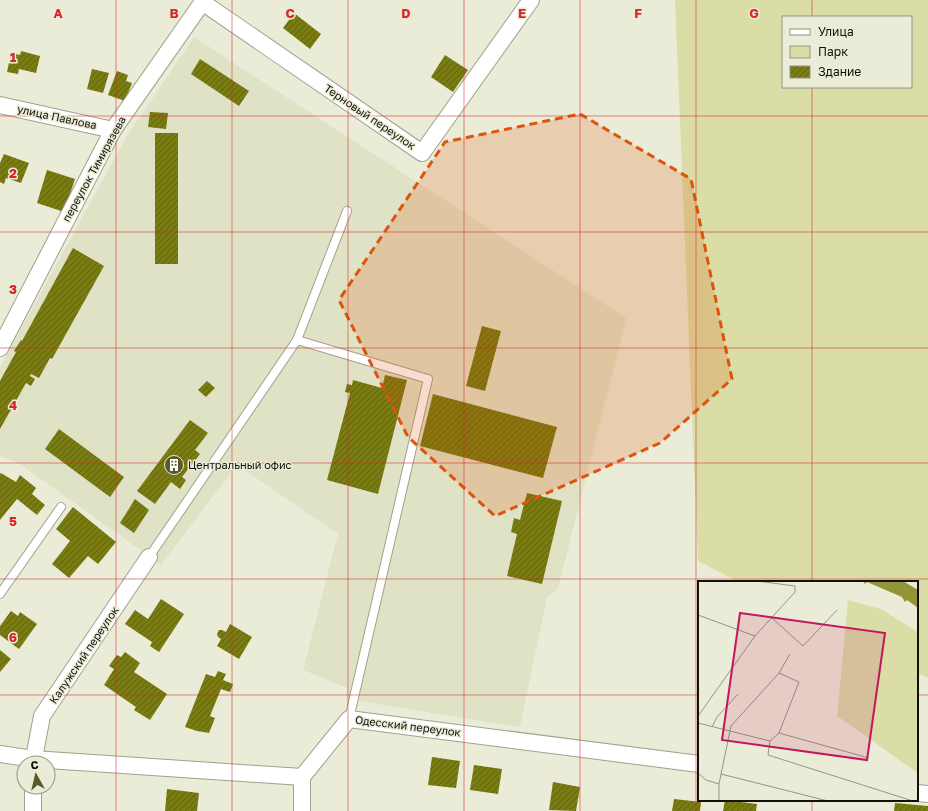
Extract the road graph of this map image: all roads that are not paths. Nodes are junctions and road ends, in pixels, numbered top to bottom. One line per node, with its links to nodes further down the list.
1 (531, 0): 2 (street, Терновый переулок)
2 (203, 1): 4 (street, переулок Тимирязева)
3 (0, 105): 4 (street, улица Павлова)
4 (113, 130): 7 (street, переулок Тимирязева)
5 (348, 212): 6 (lane)
6 (297, 340): 9 (lane); 11 (lane)
7 (0, 348)
8 (61, 507): 10 (lane)
9 (149, 557): 13 (street, Калужский переулок)
10 (0, 594)
11 (349, 719): 16 (street, Одесский переулок); 17 (street, Одесский переулок)
12 (0, 754): 14 (street)
13 (34, 755)
14 (16, 757)
15 (56, 762): 17 (street)
16 (698, 764)
17 (302, 777): 22 (street)
18 (918, 793): 19 (street)
19 (928, 794)
20 (33, 795): 21 (street)
21 (33, 811)
22 (302, 811)

